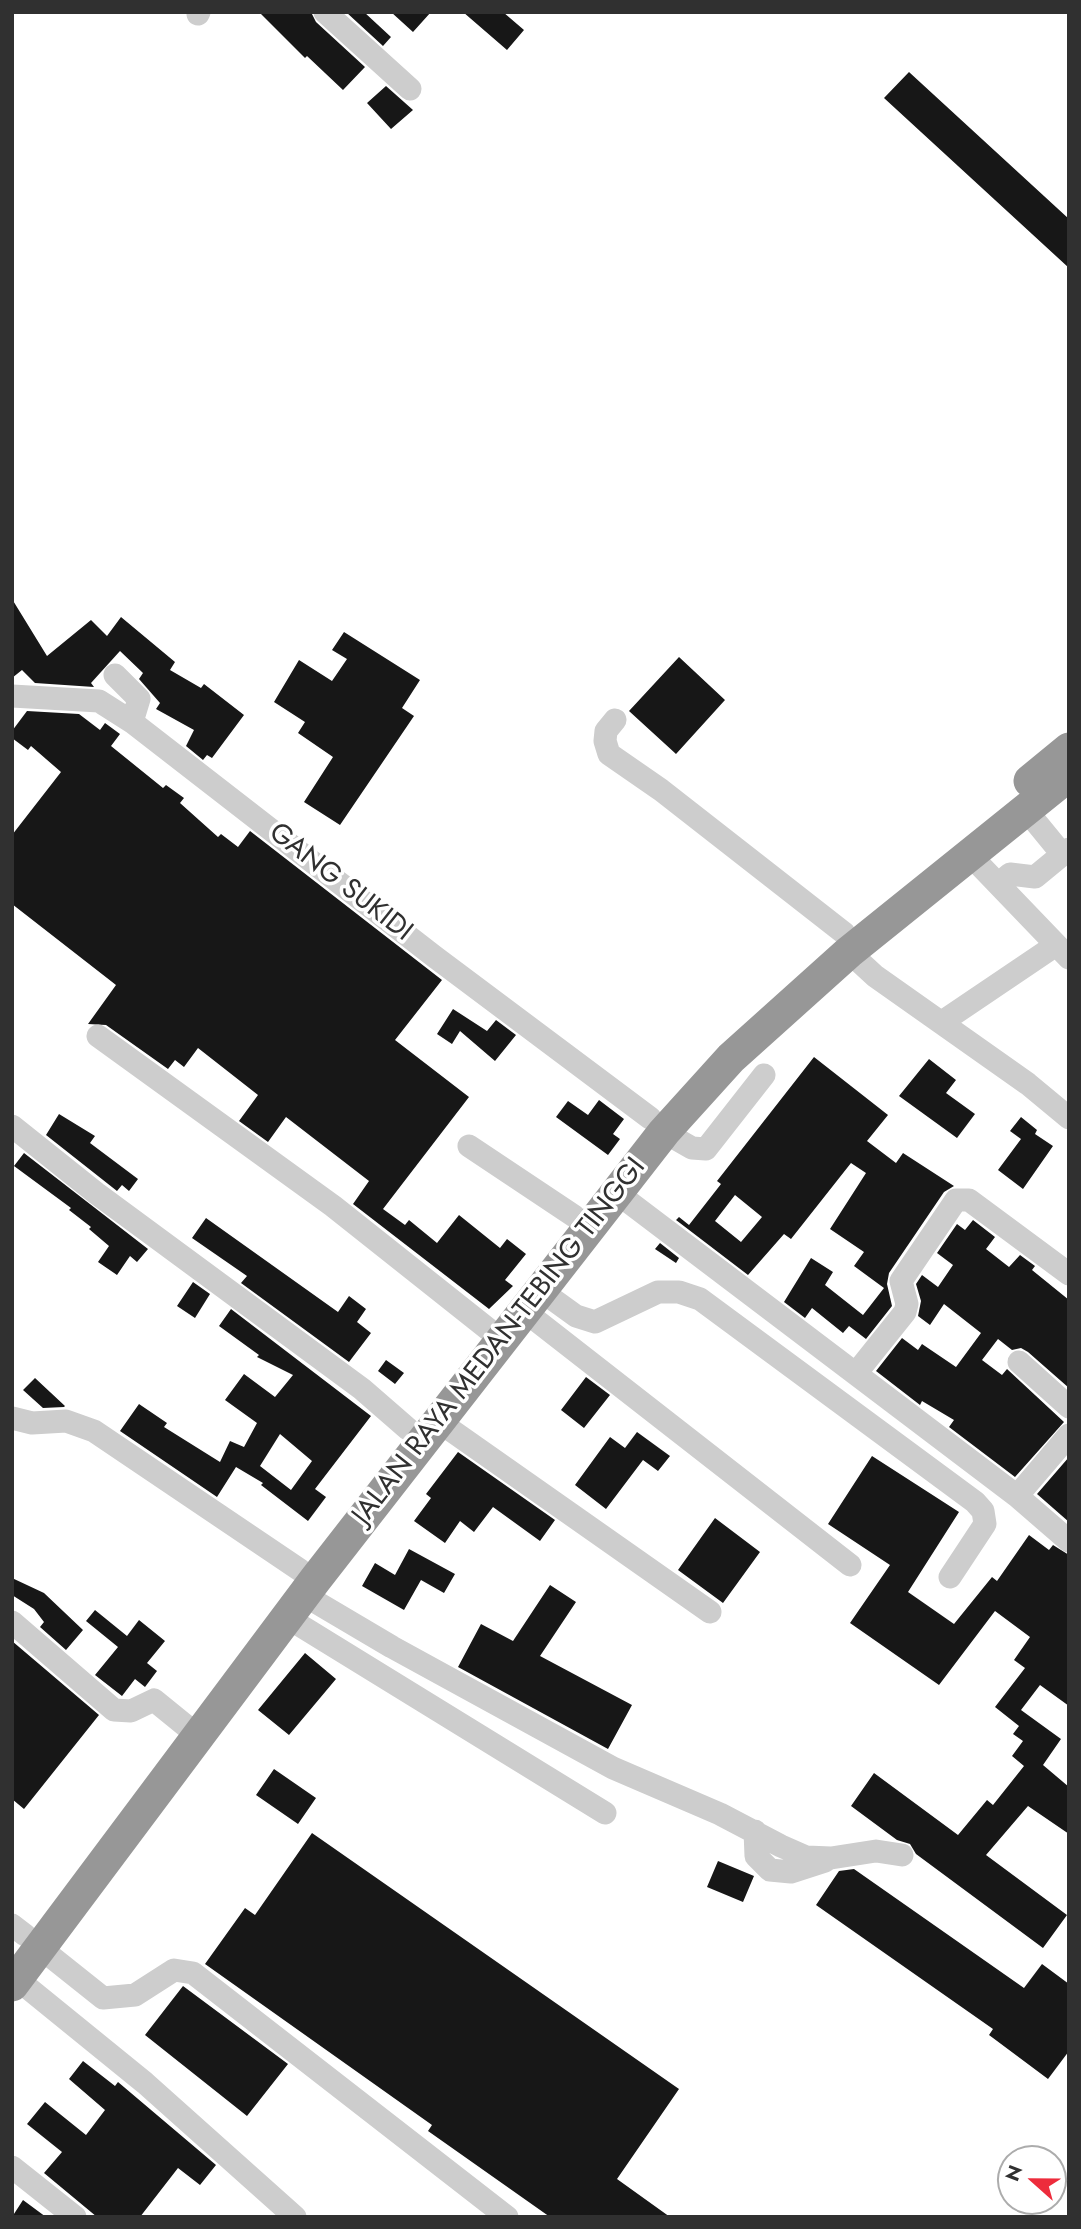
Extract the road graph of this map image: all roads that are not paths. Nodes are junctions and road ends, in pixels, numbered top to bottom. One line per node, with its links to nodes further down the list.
1 (325, 12): 2 (street)
2 (410, 89)
3 (115, 675): 6 (street)
4 (13, 696): 6 (street, GANG SUKIDI)
5 (615, 720): 13 (street)
6 (132, 722): 19 (street, GANG SUKIDI)
7 (1069, 749): 13 (highway, JALAN RAYA MEDAN-TEBING TINGGI)
8 (1069, 775): 9 (highway, JALAN RAYA MEDAN-TEBING TINGGI)
9 (1026, 810): 10 (street); 11 (highway, JALAN RAYA MEDAN-TEBING TINGGI)
10 (1065, 851): 12 (street)
11 (971, 856): 12 (street); 13 (highway, JALAN RAYA MEDAN-TEBING TINGGI)
12 (998, 884): 14 (street)
13 (847, 942): 15 (street); 19 (highway, JALAN RAYA MEDAN-TEBING TINGGI)
14 (1062, 952): 15 (street)
15 (942, 1022): 18 (street)
16 (98, 1036): 26 (street)
17 (764, 1074): 19 (street, GANG SUKIDI)
18 (1069, 1118)
19 (657, 1125): 22 (highway, JALAN RAYA MEDAN-TEBING TINGGI); 23 (highway, JALAN RAYA MEDAN-TEBING TINGGI)
20 (12, 1126): 31 (street)
21 (469, 1146): 23 (street)
22 (617, 1193): 25 (highway, JALAN RAYA MEDAN-TEBING TINGGI); 28 (street)
23 (574, 1216): 26 (highway, JALAN RAYA MEDAN-TEBING TINGGI)
24 (1069, 1273): 28 (street)
25 (531, 1300): 31 (highway, JALAN RAYA MEDAN-TEBING TINGGI); 35 (street); 36 (street)
26 (488, 1329): 31 (highway, JALAN RAYA MEDAN-TEBING TINGGI)
27 (1018, 1362): 29 (street)
28 (857, 1373): 33 (street)
29 (1069, 1407)
30 (12, 1419): 37 (street)
31 (423, 1425): 37 (highway, JALAN RAYA MEDAN-TEBING TINGGI); 38 (street)
32 (1069, 1434): 33 (street)
33 (1017, 1496): 34 (street)
34 (1069, 1542)
35 (850, 1565)
36 (950, 1577)
37 (297, 1595): 40 (highway, JALAN RAYA MEDAN-TEBING TINGGI); 41 (street); 42 (street); 43 (highway, JALAN RAYA MEDAN-TEBING TINGGI)
38 (710, 1612)
39 (12, 1622): 40 (street)
40 (186, 1726): 43 (highway, JALAN RAYA MEDAN-TEBING TINGGI)
41 (605, 1812)
42 (902, 1855)
43 (20, 1954): 46 (street); 47 (street)
44 (12, 2167): 45 (street)
45 (75, 2217)
46 (295, 2217)
47 (507, 2217)

